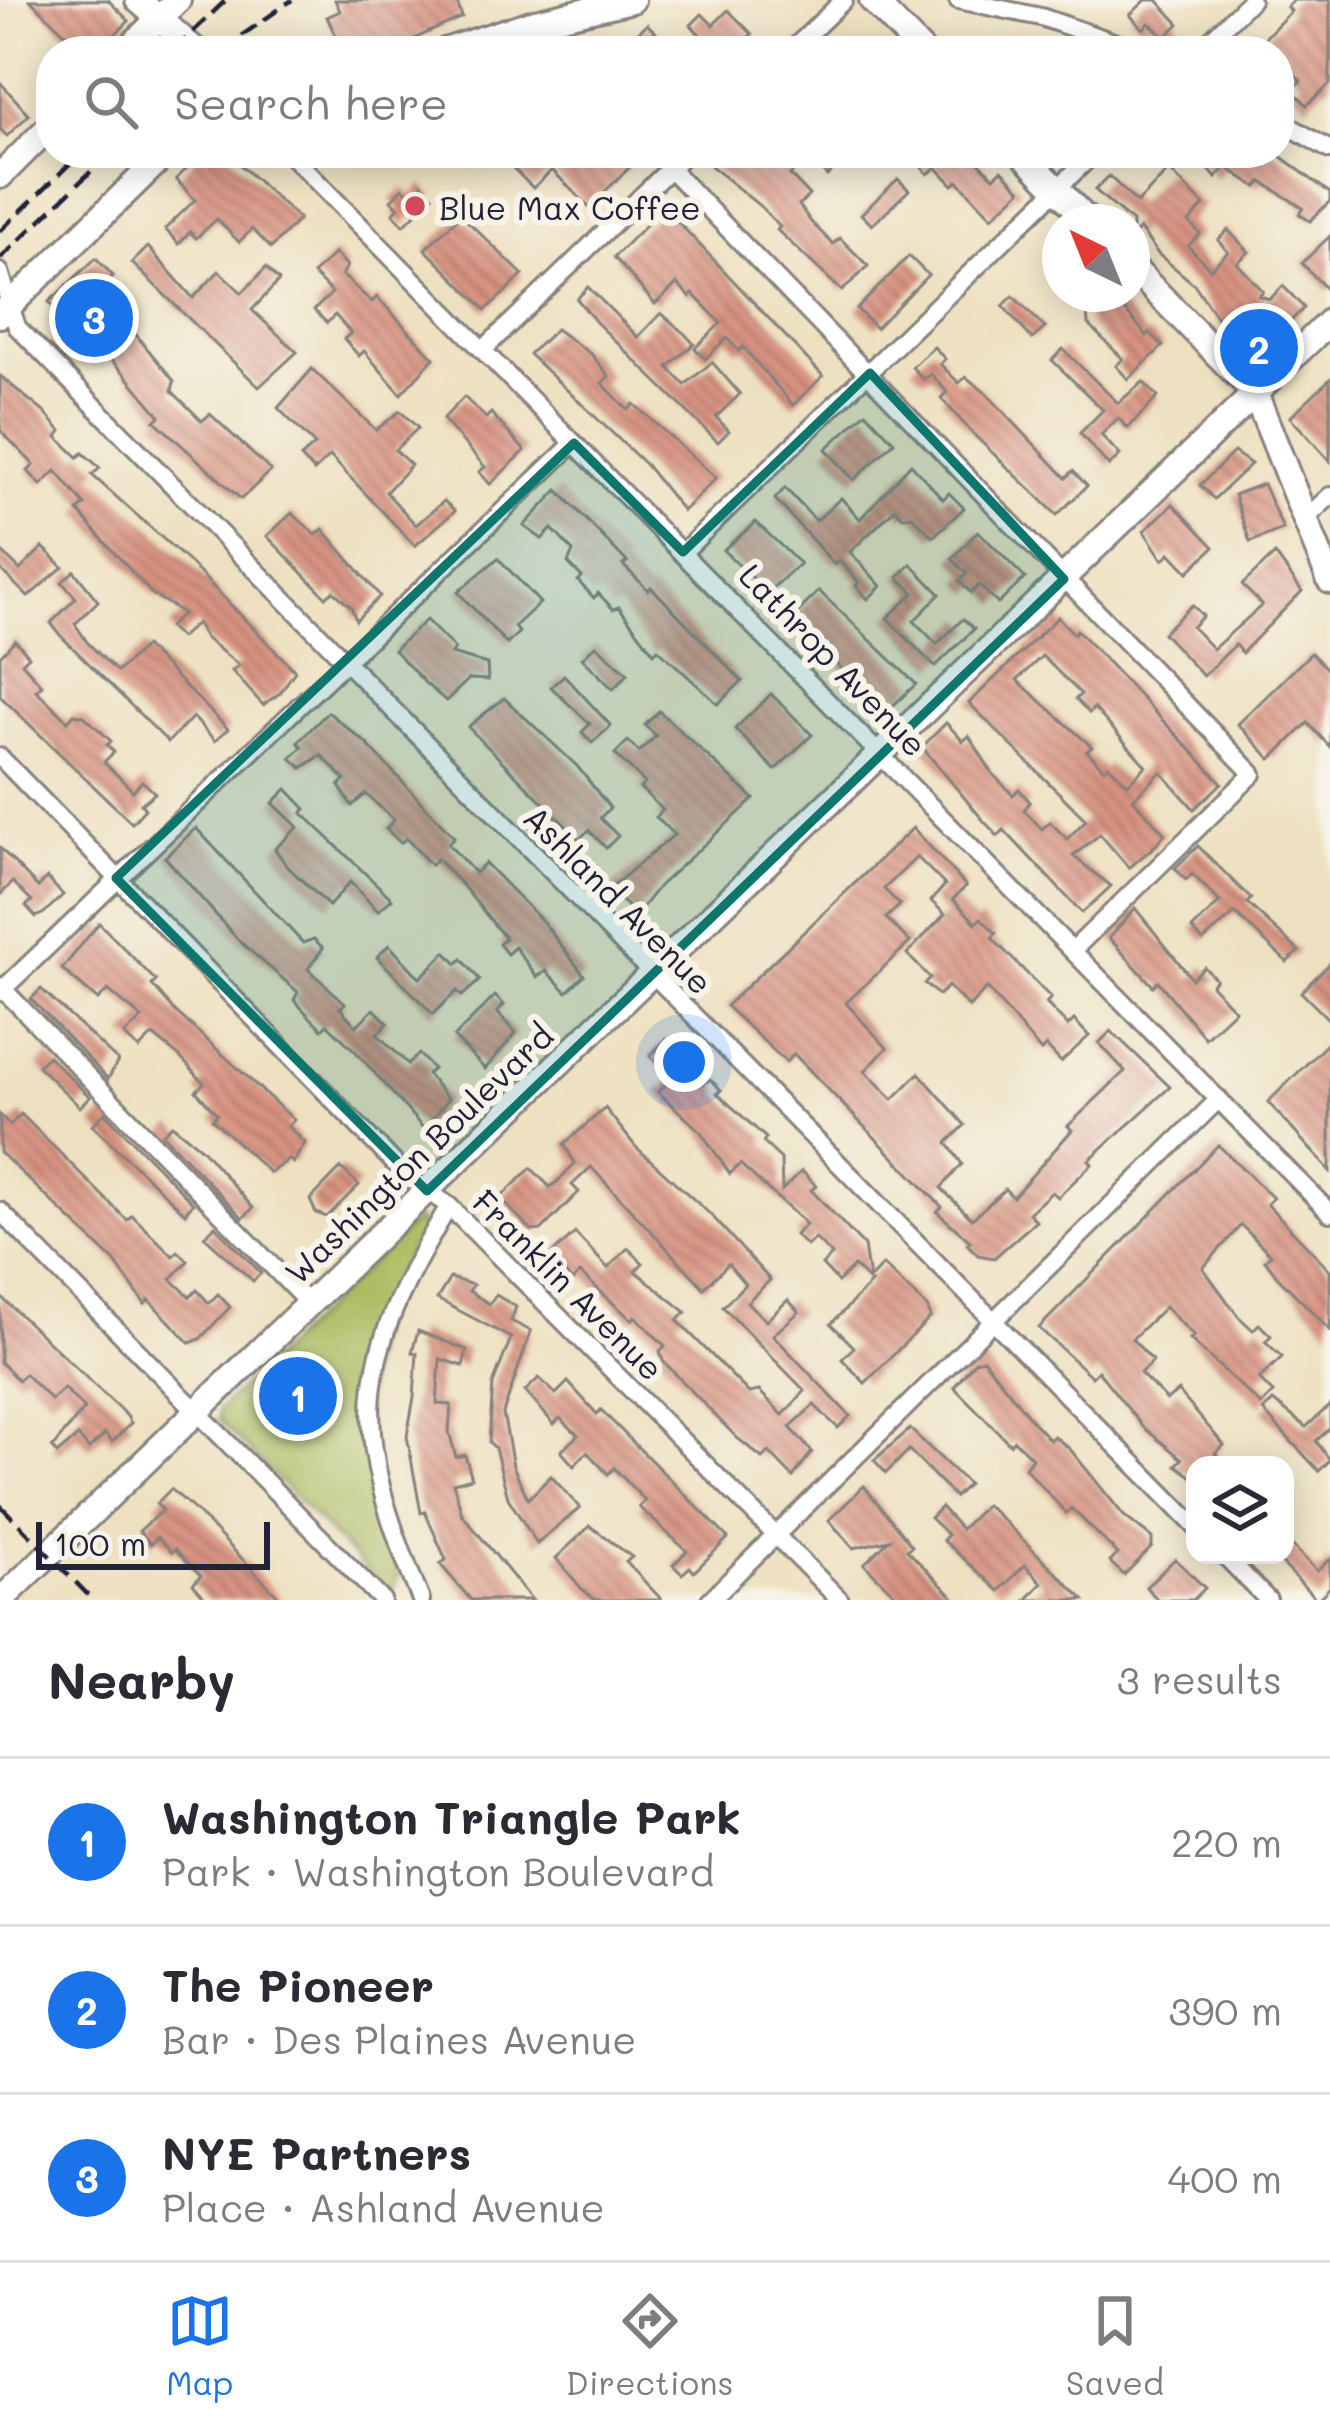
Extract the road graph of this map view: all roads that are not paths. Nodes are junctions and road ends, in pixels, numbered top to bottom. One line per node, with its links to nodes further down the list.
1 (137, 0): 8 (street)
2 (178, 0): 8 (street)
3 (632, 0): 9 (street)
4 (844, 0): 15 (street)
5 (872, 0): 16 (street)
6 (958, 0): 17 (street)
7 (1252, 0): 18 (street)
8 (158, 20): 10 (street); 11 (street); 12 (street)
9 (531, 23): 13 (street); 14 (street)
10 (141, 36)
11 (168, 36)
12 (178, 36)
13 (491, 36)
14 (544, 36)
15 (807, 36)
16 (907, 36)
17 (1097, 36)
18 (1215, 36)
19 (1294, 129): 21 (street)
20 (36, 140): 27 (street)
21 (1330, 149)
22 (150, 168): 32 (street)
23 (304, 168): 34 (street, Lathrop Avenue)
24 (1037, 168): 28 (street)
25 (1079, 168): 28 (street)
26 (670, 169): 34 (street); 35 (street)
27 (0, 176)
28 (1057, 189): 29 (street); 35 (street)
29 (1072, 204)
30 (0, 272): 32 (street, Ashland Avenue)
31 (1150, 285): 36 (street)
32 (3, 308): 43 (street, Ashland Avenue)
33 (1330, 321): 36 (street, Washington Boulevard)
34 (483, 350): 37 (street, Lathrop Avenue)
35 (869, 373): 40 (street); 41 (street)
36 (1255, 393): 39 (street); 41 (street, Washington Boulevard)
37 (574, 442): 40 (street, Lathrop Avenue); 43 (street)
38 (1330, 496): 39 (street)
39 (1306, 519): 42 (street)
40 (683, 552): 44 (street, Lathrop Avenue)
41 (1064, 578): 44 (street, Washington Boulevard); 47 (street)
42 (1330, 581)
43 (344, 664): 46 (street); 48 (street, Ashland Avenue)
44 (881, 755): 47 (street, Lathrop Avenue); 48 (street, Washington Boulevard)
45 (0, 757): 46 (street, Franklin Avenue)
46 (116, 878): 49 (street); 51 (street, Franklin Avenue)
47 (1072, 950): 50 (street, Lathrop Avenue)
48 (652, 975): 51 (street, Washington Boulevard); 56 (street, Ashland Avenue)
49 (1, 989): 55 (street)
50 (1219, 1099): 54 (street, Lathrop Avenue); 56 (street)
51 (427, 1191): 52 (street, Franklin Avenue); 55 (street, Washington Boulevard)
52 (449, 1206): 59 (street, Franklin Avenue); 63 (street)
53 (0, 1211): 57 (street)
54 (1330, 1213)
55 (309, 1304): 57 (street, Washington Boulevard)
56 (991, 1322): 58 (street, Ashland Avenue); 59 (street)
57 (196, 1411): 61 (street, Washington Boulevard); 62 (street)
58 (1186, 1517)
59 (776, 1534): 64 (street); 65 (street, Franklin Avenue)
60 (1233, 1564): 66 (street)
61 (1, 1600)
62 (382, 1600)
63 (421, 1600)
64 (710, 1600)
65 (840, 1600)
66 (1268, 1600)

